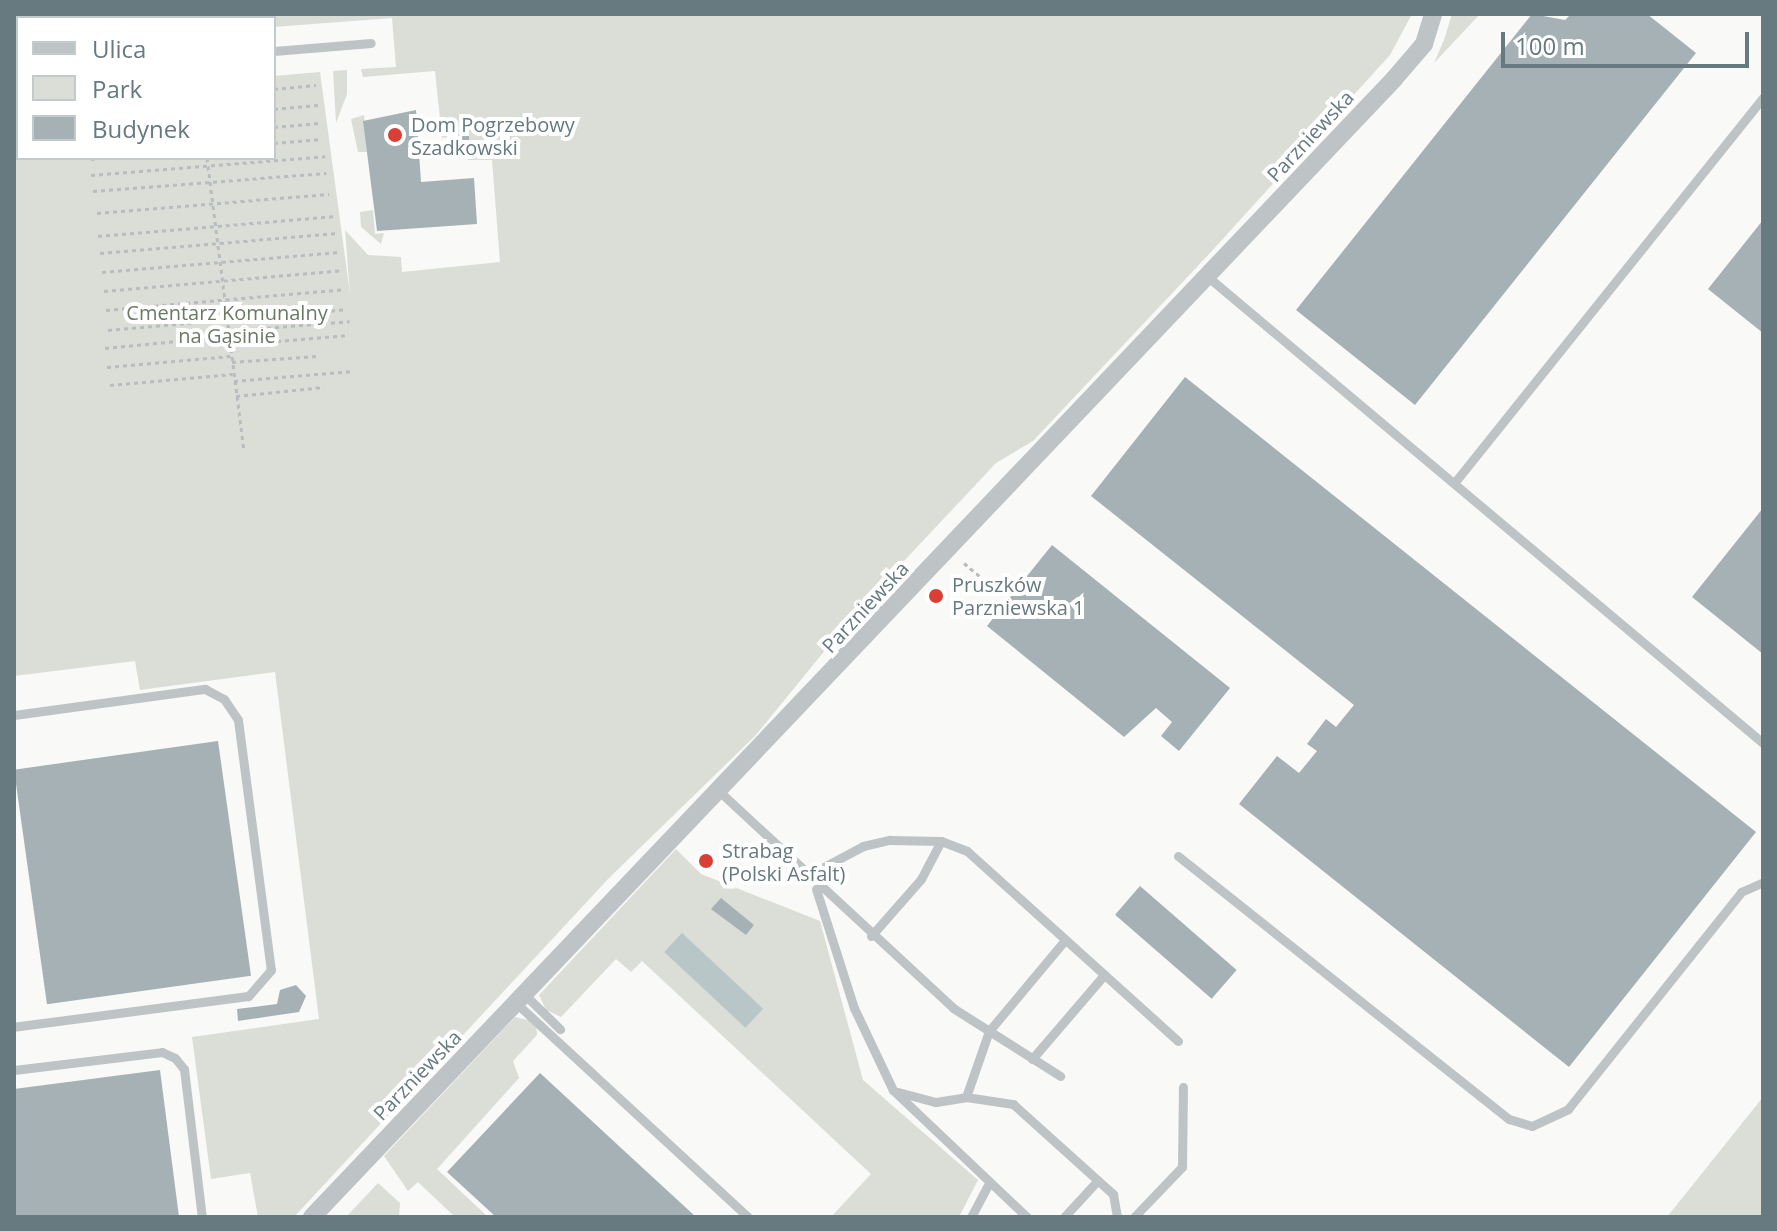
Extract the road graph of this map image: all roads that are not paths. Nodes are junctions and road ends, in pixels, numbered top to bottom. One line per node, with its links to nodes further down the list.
1 (1433, 14): 5 (street, Parzniewska)
2 (371, 43): 3 (lane)
3 (276, 51)
4 (1763, 97): 6 (lane)
5 (1208, 277): 6 (lane); 9 (street, Parzniewska)
6 (1455, 482): 8 (lane)
7 (14, 715): 19 (lane)
8 (1763, 743)
9 (720, 792): 12 (lane); 18 (street, Parzniewska)
10 (941, 841): 12 (lane); 15 (lane); 16 (lane)
11 (1178, 856): 13 (lane)
12 (805, 877): 14 (lane)
13 (1763, 882)
14 (815, 886): 15 (lane); 27 (lane)
15 (871, 936): 21 (lane)
16 (1065, 940): 17 (lane); 21 (lane)
17 (1104, 975): 22 (lane); 23 (lane)
18 (520, 999): 20 (lane); 33 (street, Parzniewska); 34 (lane)
19 (14, 1027)
20 (560, 1029)
21 (989, 1031): 23 (lane); 28 (lane)
22 (1178, 1041)
23 (1032, 1059): 25 (lane)
24 (14, 1070): 32 (lane)
25 (1060, 1076)
26 (1183, 1087): 38 (lane)
27 (893, 1090): 28 (lane); 30 (lane)
28 (966, 1097): 29 (lane)
29 (1098, 1180): 36 (lane); 37 (lane)
30 (988, 1185): 31 (lane); 35 (lane)
31 (1022, 1215)
32 (202, 1217)
33 (312, 1217)
34 (748, 1217)
35 (971, 1217)
36 (1064, 1217)
37 (1117, 1217)
38 (1134, 1217)

